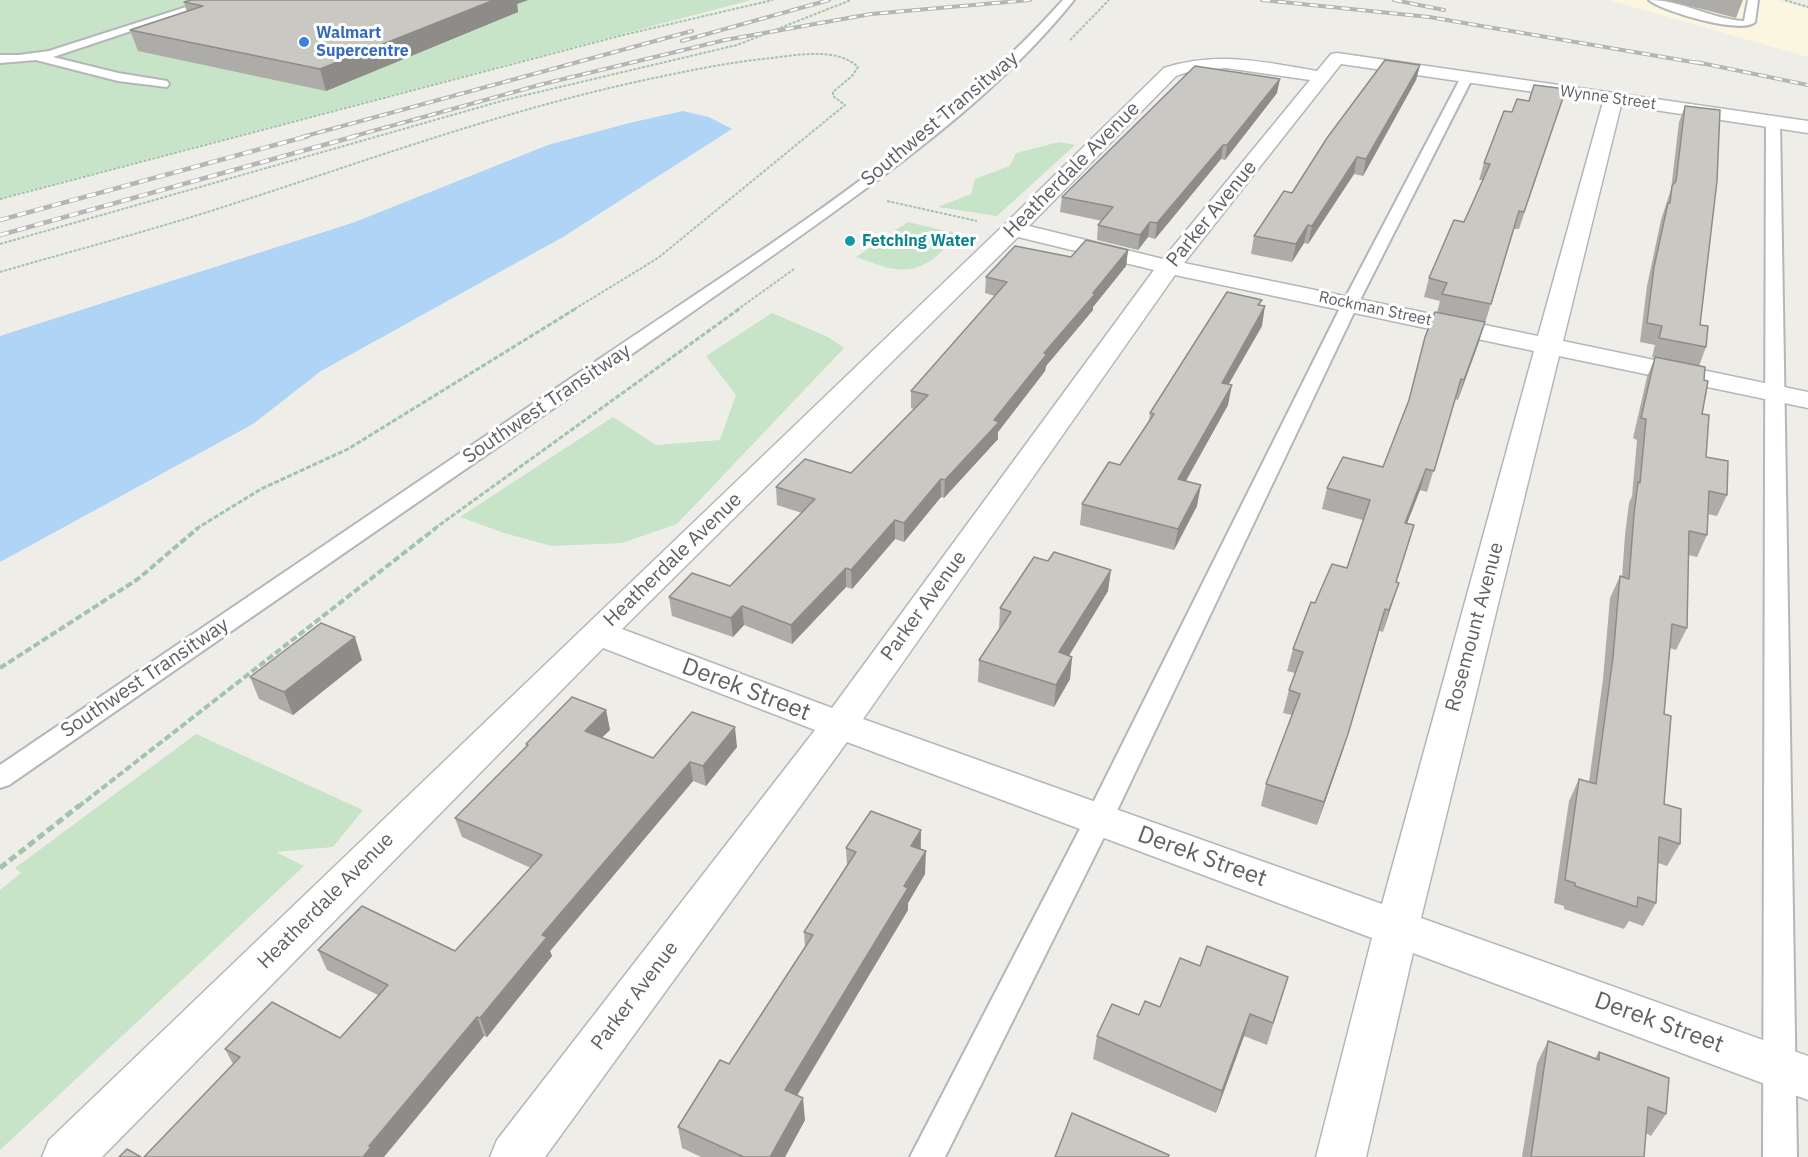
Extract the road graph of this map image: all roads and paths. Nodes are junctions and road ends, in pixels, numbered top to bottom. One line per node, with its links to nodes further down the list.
1 (219, 0): 11 (lane)
2 (772, 0): 20 (path)
3 (851, 0): 24 (path)
4 (1069, 0): 35 (lane, Southwest Transitway)
5 (1109, 0): 10 (path)
6 (1654, 0): 7 (lane)
7 (1753, 0)
8 (1785, 0): 9 (path)
9 (1808, 7)
10 (1067, 43)
11 (38, 56): 12 (lane); 15 (lane)
12 (0, 59)
13 (1330, 67): 14 (street, Wynne Street); 23 (street, Heatherdale Avenue); 26 (street, Parker Avenue)
14 (1467, 77): 16 (street, Wynne Street); 28 (lane)
15 (163, 84)
16 (1612, 99): 17 (street, Wynne Street); 29 (street, Rosemount Avenue)
17 (1773, 122): 18 (street, Wynne Street); 30 (lane)
18 (1808, 127)
19 (895, 195): 21 (path)
20 (0, 200)
21 (887, 201): 22 (path); 23 (path)
22 (878, 208)
23 (1013, 229): 26 (street, Rockman Street); 32 (street, Heatherdale Avenue)
24 (0, 244)
25 (802, 263): 37 (path)
26 (1169, 267): 28 (street, Rockman Street); 34 (street, Parker Avenue)
27 (0, 272): 33 (path)
28 (1350, 304): 29 (street, Rockman Street); 36 (lane)
29 (1549, 345): 30 (street, Rockman Street); 38 (street, Rosemount Avenue)
30 (1776, 393): 31 (street, Rockman Street); 39 (lane)
31 (1808, 400)
32 (598, 633): 34 (street, Derek Street); 40 (street, Heatherdale Avenue)
33 (0, 668)
34 (838, 725): 36 (street, Derek Street); 41 (street, Parker Avenue)
35 (0, 778)
36 (1099, 819): 38 (street, Derek Street); 42 (lane)
37 (0, 868)
38 (1397, 927): 39 (street, Derek Street); 43 (street, Rosemount Avenue)
39 (1794, 1073): 44 (lane)
40 (67, 1157)
41 (515, 1157)
42 (927, 1157)
43 (1341, 1157)
44 (1780, 1157)

